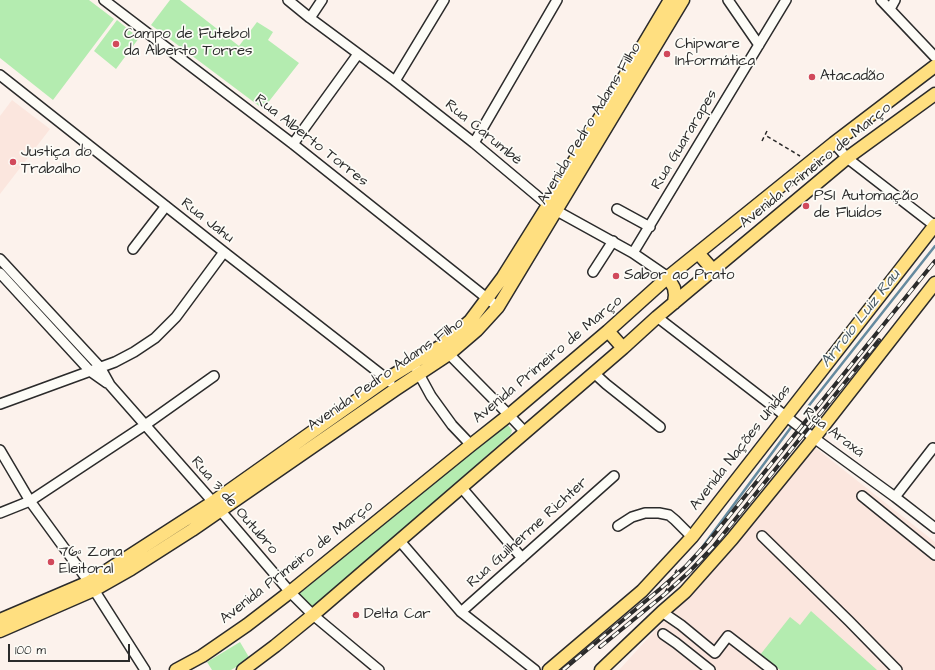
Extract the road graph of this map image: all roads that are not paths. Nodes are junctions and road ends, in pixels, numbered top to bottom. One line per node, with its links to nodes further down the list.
1 (104, 0): 23 (street, Rua Alberto Torres)
2 (288, 0): 13 (street, Rua Carumbé)
3 (322, 0): 13 (street)
4 (444, 0): 19 (street)
5 (557, 0): 21 (street)
6 (670, 0): 26 (main road, Avenida Pedro Adams Filho)
7 (683, 0): 26 (main road, Avenida Pedro Adams Filho)
8 (728, 0): 14 (street)
9 (786, 0): 14 (street, Rua Guararapes)
10 (881, 0): 12 (street)
11 (895, 0): 12 (street)
12 (890, 9): 16 (street)
13 (310, 18): 15 (street, Rua Carumbé)
14 (759, 45): 29 (street, Rua Guararapes)
15 (358, 54): 19 (street, Rua Carumbé); 23 (street)
16 (935, 57)
17 (935, 66): 22 (main road, Avenida Primeiro de Março)
18 (0, 75): 25 (street, Rua Jahu)
19 (395, 81): 21 (street, Rua Carumbé)
20 (935, 94): 24 (main road, Avenida Primeiro de Março)
21 (474, 143): 26 (street, Rua Carumbé)
22 (834, 143): 24 (street); 34 (main road, Avenida Primeiro de Março)
23 (293, 144): 42 (street, Rua Alberto Torres)
24 (847, 158): 28 (street); 36 (main road, Avenida Primeiro de Março)
25 (166, 206): 31 (street); 32 (street, Rua Jahu)
26 (553, 208): 30 (street, Rua Carumbé); 42 (main road, Avenida Pedro Adams Filho); 44 (main road, Avenida Pedro Adams Filho)
27 (617, 209): 29 (street)
28 (935, 225): 59 (main road, Avenida Nações Unidas)
29 (650, 227): 33 (street, Rua Guararapes)
30 (613, 241): 33 (street, Rua Carumbé); 37 (street)
31 (133, 249)
32 (224, 252): 49 (street); 54 (street, Rua Jahu)
33 (633, 253): 39 (street, Rua Carumbé)
34 (698, 253): 36 (main road); 39 (main road, Avenida Primeiro de Março)
35 (0, 259): 41 (street, Rua 3 de Outubro)
36 (713, 270): 43 (main road, Avenida Primeiro de Março)
37 (593, 272)
38 (0, 273): 41 (street, Rua 3 de Outubro)
39 (668, 277): 43 (main road); 46 (main road, Avenida Primeiro de Março)
40 (935, 283): 63 (main road)
41 (17, 284): 49 (street, Rua 3 de Outubro); 51 (street, Rua 3 de Outubro)
42 (487, 299): 44 (street, Rua Alberto Torres); 48 (main road, Avenida Pedro Adams Filho)
43 (674, 303): 45 (main road, Avenida Primeiro de Março)
44 (498, 307): 48 (main road, Avenida Pedro Adams Filho)
45 (657, 317): 47 (main road, Avenida Primeiro de Março); 59 (street, Rua Araxá)
46 (608, 331): 47 (main road); 58 (main road, Avenida Primeiro de Março)
47 (623, 348): 52 (main road, Avenida Primeiro de Março)
48 (445, 350): 50 (main road, Avenida Pedro Adams Filho); 58 (street)
49 (100, 367): 51 (street); 55 (street, Rua 3 de Outubro)
50 (416, 369): 54 (main road, Avenida Pedro Adams Filho); 56 (main road, Avenida Pedro Adams Filho); 64 (street)
51 (90, 371): 55 (street, Rua 3 de Outubro); 57 (street)
52 (594, 373): 61 (street); 62 (main road, Avenida Primeiro de Março)
53 (214, 376): 60 (street)
54 (387, 379): 56 (street, Rua Jahu); 72 (main road, Avenida Pedro Adams Filho)
55 (110, 385): 60 (street, Rua 3 de Outubro)
56 (396, 389): 72 (main road, Avenida Pedro Adams Filho)
57 (0, 404)
58 (509, 415): 62 (street); 64 (main road, Avenida Primeiro de Março)
59 (786, 416): 63 (street, Rua Araxá); 77 (main road, Avenida Nações Unidas)
60 (144, 426): 71 (street); 72 (street, Rua 3 de Outubro)
61 (660, 427)
62 (525, 432): 68 (main road, Avenida Primeiro de Março)
63 (814, 438): 70 (street, Rua Araxá); 84 (main road)
64 (471, 445): 82 (main road, Avenida Primeiro de Março)
65 (933, 448): 70 (street)
66 (0, 450): 71 (street)
67 (614, 476): 80 (street, Rua Guilherme Richter)
68 (461, 487): 78 (main road, Avenida Primeiro de Março); 80 (street)
69 (862, 496): 79 (street)
70 (895, 497): 75 (street, Rua Araxá)
71 (30, 501): 73 (street); 81 (street)
72 (216, 506): 81 (main road, Avenida Pedro Adams Filho); 82 (street, Rua 3 de Outubro)
73 (0, 513)
74 (618, 526): 77 (street)
75 (935, 528)
76 (762, 536): 103 (street)
77 (692, 537): 100 (main road, Avenida Nações Unidas)
78 (399, 540): 83 (street); 85 (main road, Avenida Primeiro de Março)
79 (935, 555)
80 (522, 558): 83 (street, Rua Guilherme Richter)
81 (92, 586): 86 (main road, Avenida Pedro Adams Filho); 88 (main road, Avenida Pedro Adams Filho); 95 (street)
82 (290, 592): 85 (street, Rua 3 de Outubro); 96 (main road, Avenida Primeiro de Março)
83 (461, 612): 99 (street)
84 (662, 612): 87 (street); 101 (main road)
85 (313, 615): 97 (main road, Avenida Primeiro de Março); 98 (street, Rua 3 de Outubro)
86 (0, 620)
87 (687, 630): 90 (street); 91 (street)
88 (0, 631)
89 (663, 634): 91 (street)
90 (700, 641): 92 (street); 93 (street)
91 (676, 643): 93 (street)
92 (714, 653): 94 (street); 102 (street)
93 (689, 654): 94 (street)
94 (707, 668)
95 (145, 670)
96 (176, 670)
97 (243, 670)
98 (379, 670)
99 (535, 670)
100 (549, 670)
101 (601, 670)
102 (772, 670)
103 (897, 670)

